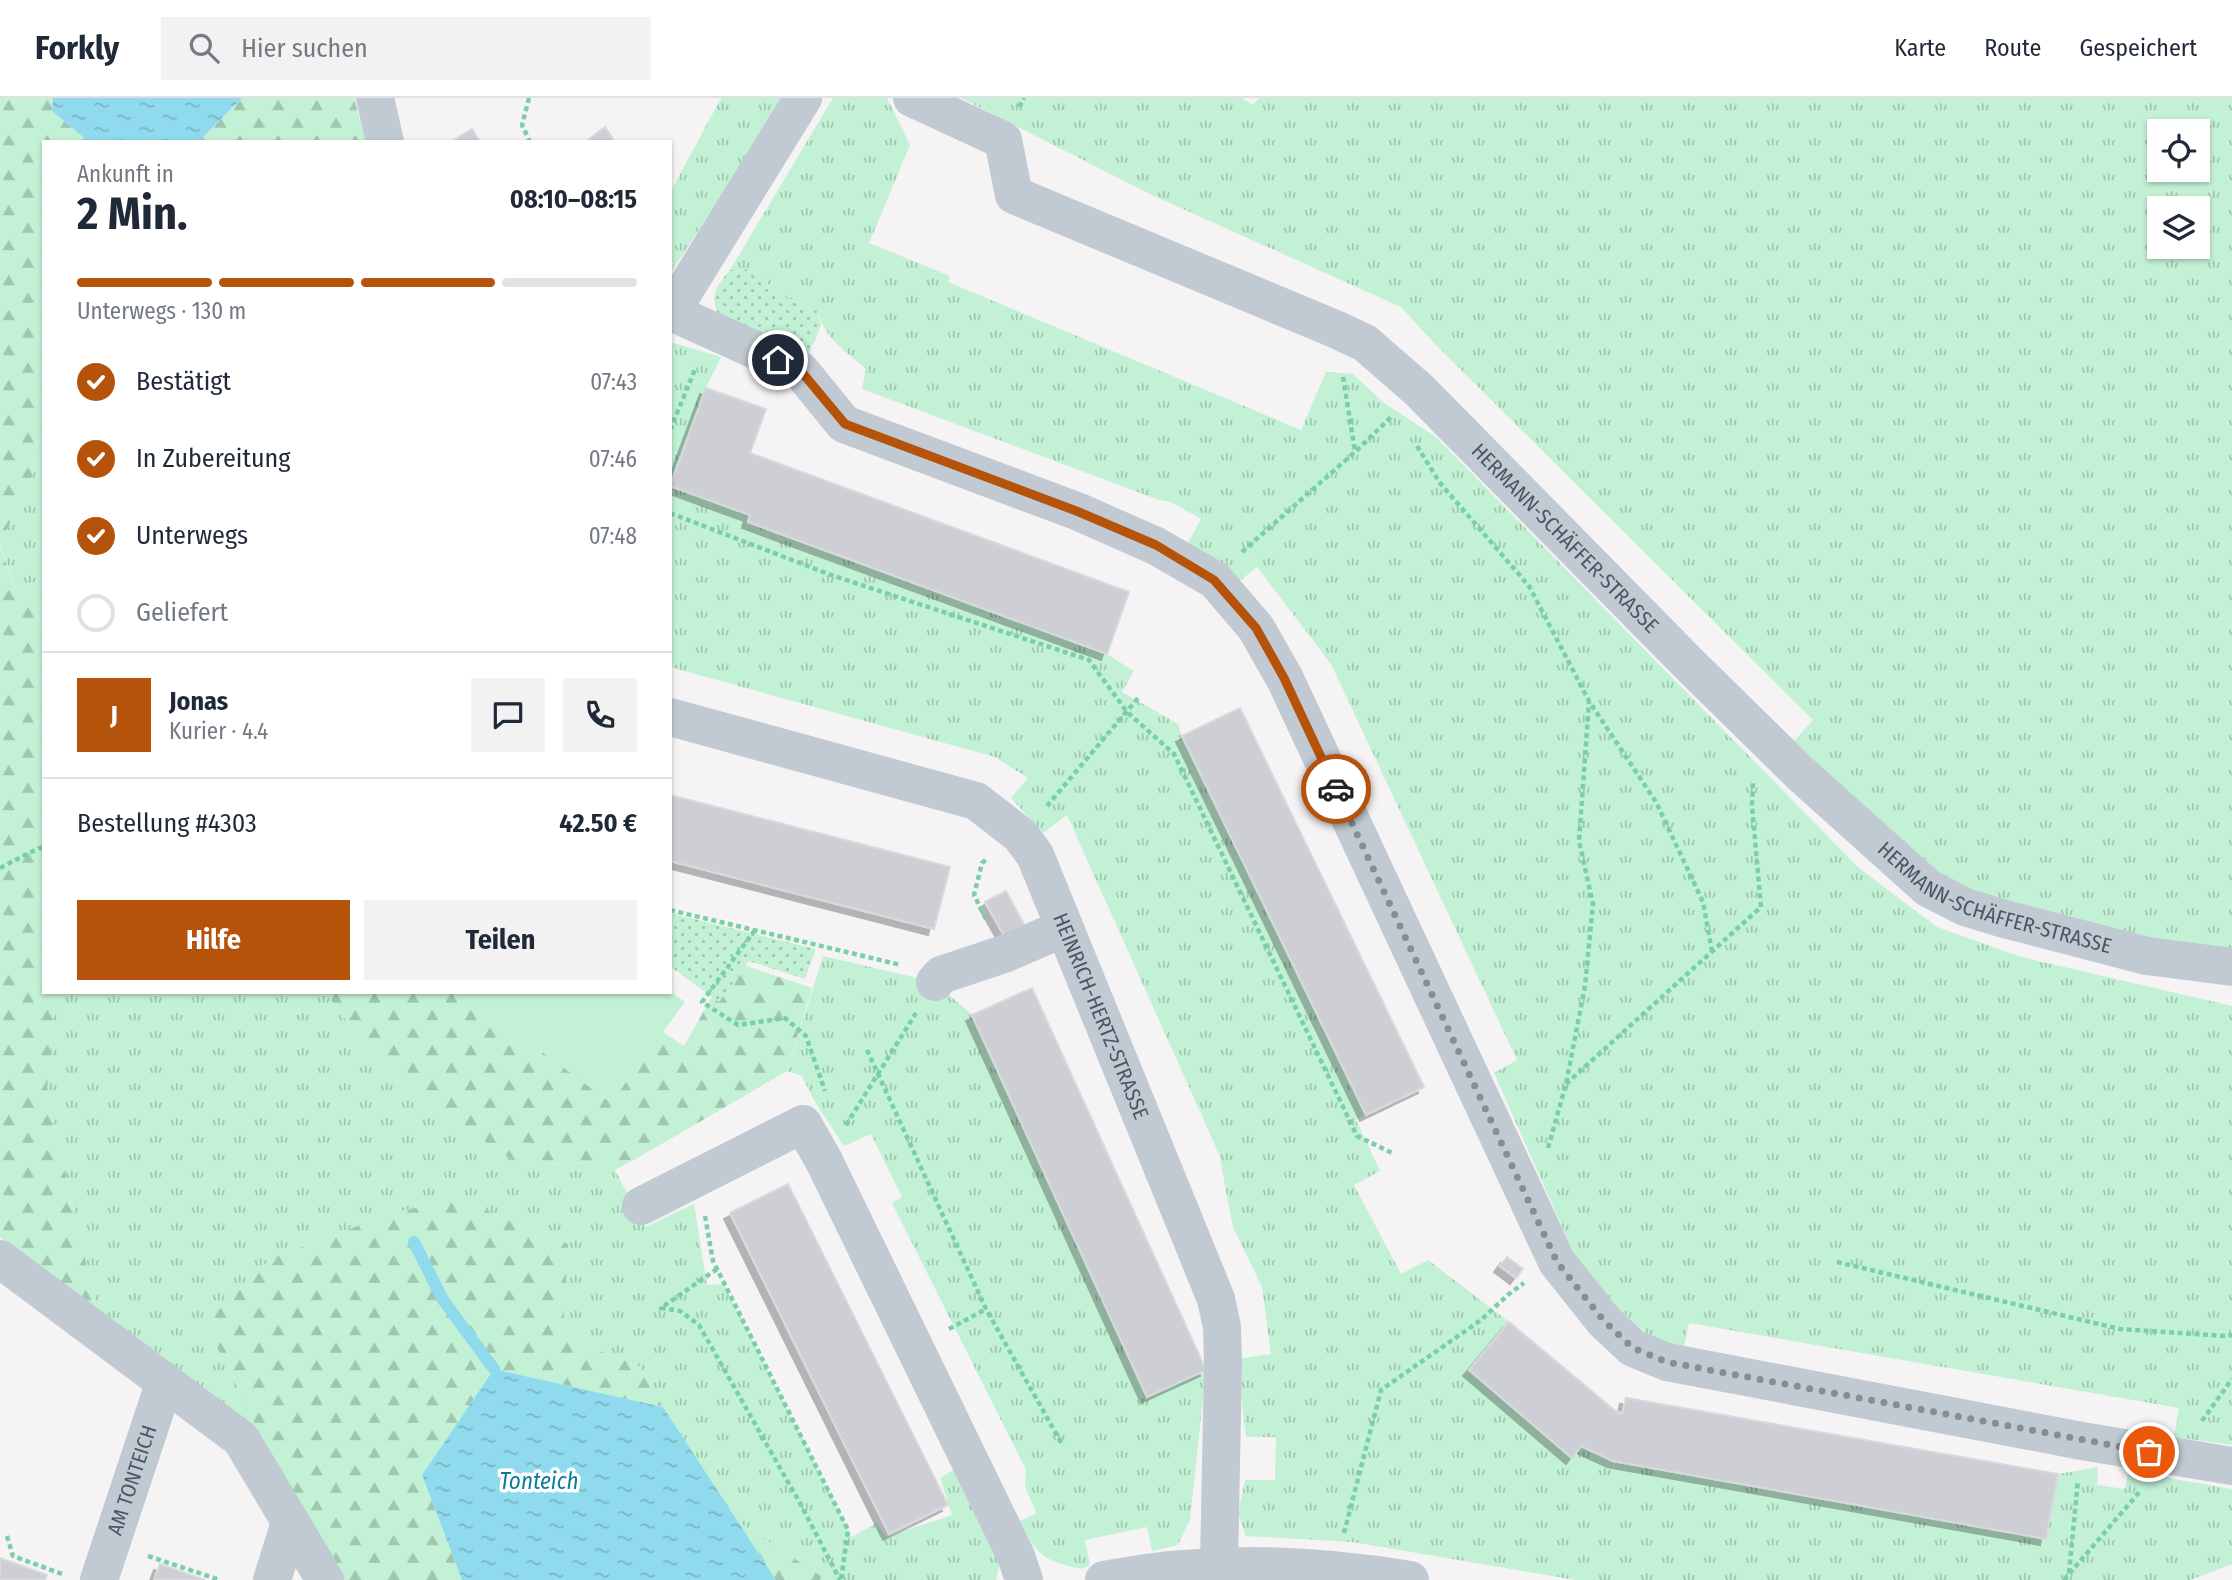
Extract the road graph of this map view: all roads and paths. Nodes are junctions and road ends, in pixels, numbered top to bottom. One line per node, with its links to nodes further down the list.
1 (375, 98): 5 (street)
2 (529, 98): 6 (path)
3 (803, 98): 7 (street)
4 (912, 98): 9 (street, HERMANN-SCHÄFFER-STRASSE)
5 (385, 140)
6 (529, 140)
7 (672, 311)
8 (672, 313): 10 (street)
9 (1335, 329): 11 (street, HERMANN-SCHÄFFER-STRASSE); 14 (path)
10 (711, 330): 12 (path); 40 (street)
11 (1419, 390): 14 (path); 21 (street, HERMANN-SCHÄFFER-STRASSE)
12 (672, 425)
13 (1410, 436): 18 (path)
14 (1355, 452): 16 (path)
15 (672, 514): 19 (path)
16 (1266, 529)
17 (1138, 698): 19 (path)
18 (1589, 701): 28 (path); 34 (path)
19 (1127, 712): 22 (path); 37 (path)
20 (672, 718): 22 (street, HEINRICH-HERTZ-STRASSE)
21 (1755, 728): 28 (path); 30 (street, HERMANN-SCHÄFFER-STRASSE)
22 (1020, 835): 26 (street, HEINRICH-HERTZ-STRASSE); 29 (path)
23 (42, 846): 24 (path)
24 (0, 868)
25 (672, 910): 27 (path)
26 (1065, 928): 29 (street); 55 (street, HEINRICH-HERTZ-STRASSE)
27 (755, 930): 31 (path); 35 (path)
28 (1712, 951): 34 (path)
29 (1004, 954): 31 (street)
30 (2232, 967)
31 (938, 978): 33 (path)
32 (867, 1050): 33 (path)
33 (878, 1074): 36 (path); 49 (path)
34 (1566, 1084): 40 (path)
35 (827, 1098)
36 (840, 1135)
37 (1394, 1154)
38 (698, 1177): 39 (street); 43 (path); 61 (street)
39 (641, 1206)
40 (1531, 1209): 48 (street)
41 (0, 1259): 47 (street)
42 (1837, 1262): 45 (path)
43 (717, 1269): 60 (path); 60 (path)
44 (1509, 1294): 53 (path)
45 (2232, 1335)
46 (2232, 1379): 50 (path)
47 (165, 1381): 52 (street); 57 (street, AM TONTEICH)
48 (2082, 1441): 50 (street); 56 (path)
49 (1063, 1446)
50 (2171, 1456): 51 (street); 56 (path)
51 (2232, 1466)
52 (290, 1523): 58 (street); 59 (street)
53 (1346, 1525)
54 (7, 1536): 57 (path)
55 (1227, 1572): 62 (street); 63 (street)
56 (2069, 1573): 64 (path)
57 (81, 1577)
58 (272, 1580)
59 (325, 1580)
60 (841, 1580)
61 (1024, 1580)
62 (1104, 1580)
63 (1410, 1580)
64 (2064, 1580)

